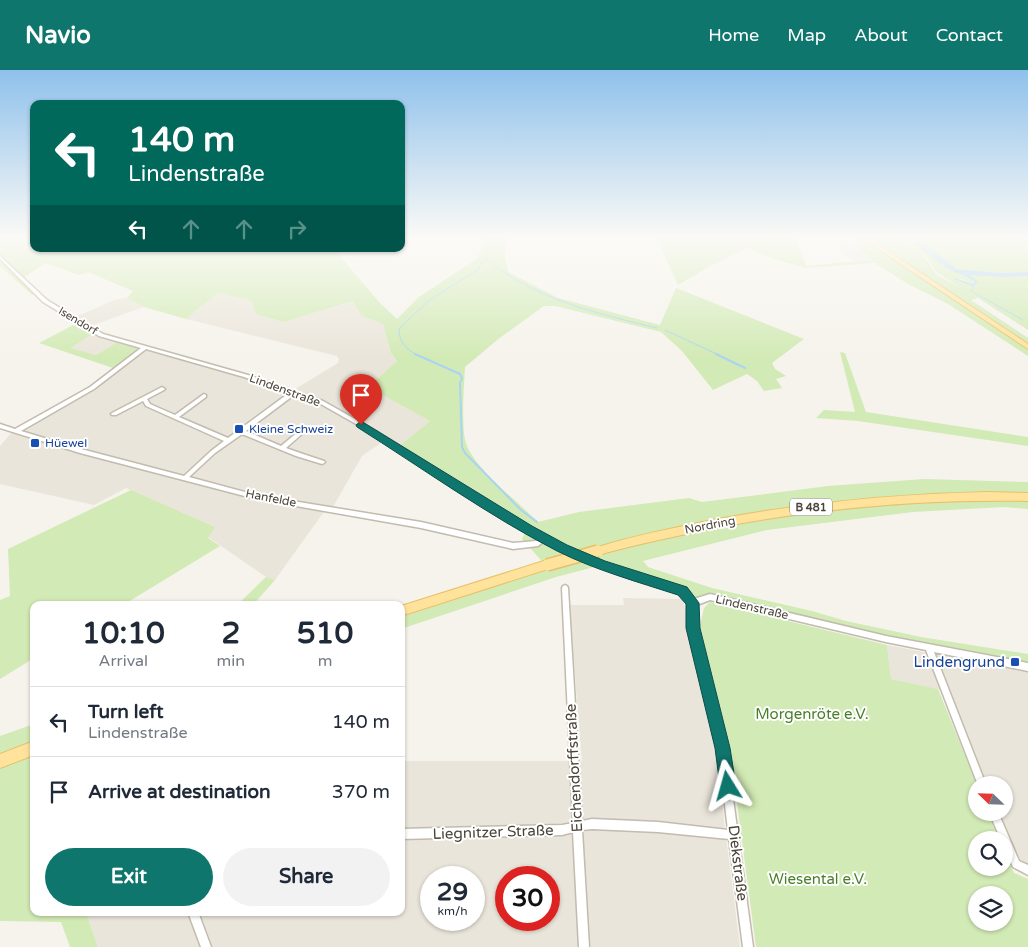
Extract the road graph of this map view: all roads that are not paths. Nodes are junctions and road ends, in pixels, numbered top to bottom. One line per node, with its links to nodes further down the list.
1 (22, 278): 4 (street, Isendorf)
2 (924, 278): 3 (main road)
3 (1028, 346)
4 (144, 348): 6 (street, Lindenstraße); 12 (street)
5 (162, 389): 8 (street)
6 (294, 392): 13 (street); 20 (street, Lindenstraße)
7 (204, 396): 10 (street)
8 (144, 398): 9 (street); 10 (street)
9 (114, 414)
10 (175, 417): 15 (street)
11 (0, 426): 12 (street, Hanfelde)
12 (16, 431): 18 (street, Hanfelde)
13 (241, 431): 15 (street); 16 (street)
14 (300, 432): 16 (street)
15 (228, 440): 18 (street)
16 (282, 448): 17 (street)
17 (322, 462)
18 (186, 478): 20 (street, Hanfelde)
19 (1028, 497): 23 (main road, Nordring / B 481, bridge)
20 (543, 538): 22 (street, Lindenstraße)
21 (565, 588): 30 (street, Eichendorffstraße)
22 (692, 603): 24 (street, Lindenstraße); 32 (street, Diekstraße)
23 (405, 610)
24 (928, 647): 25 (street, Lindenstraße); 28 (street)
25 (1028, 667)
26 (30, 750): 27 (main road)
27 (0, 761)
28 (978, 776)
29 (997, 821): 33 (street)
30 (577, 826): 31 (street, Liegnitzer Straße); 32 (street, Liegnitzer Straße); 36 (street, Eichendorffstraße)
31 (405, 834)
32 (734, 835): 37 (street, Diekstraße)
33 (1028, 870)
34 (194, 916): 35 (street)
35 (206, 947)
36 (584, 947)
37 (748, 947)

